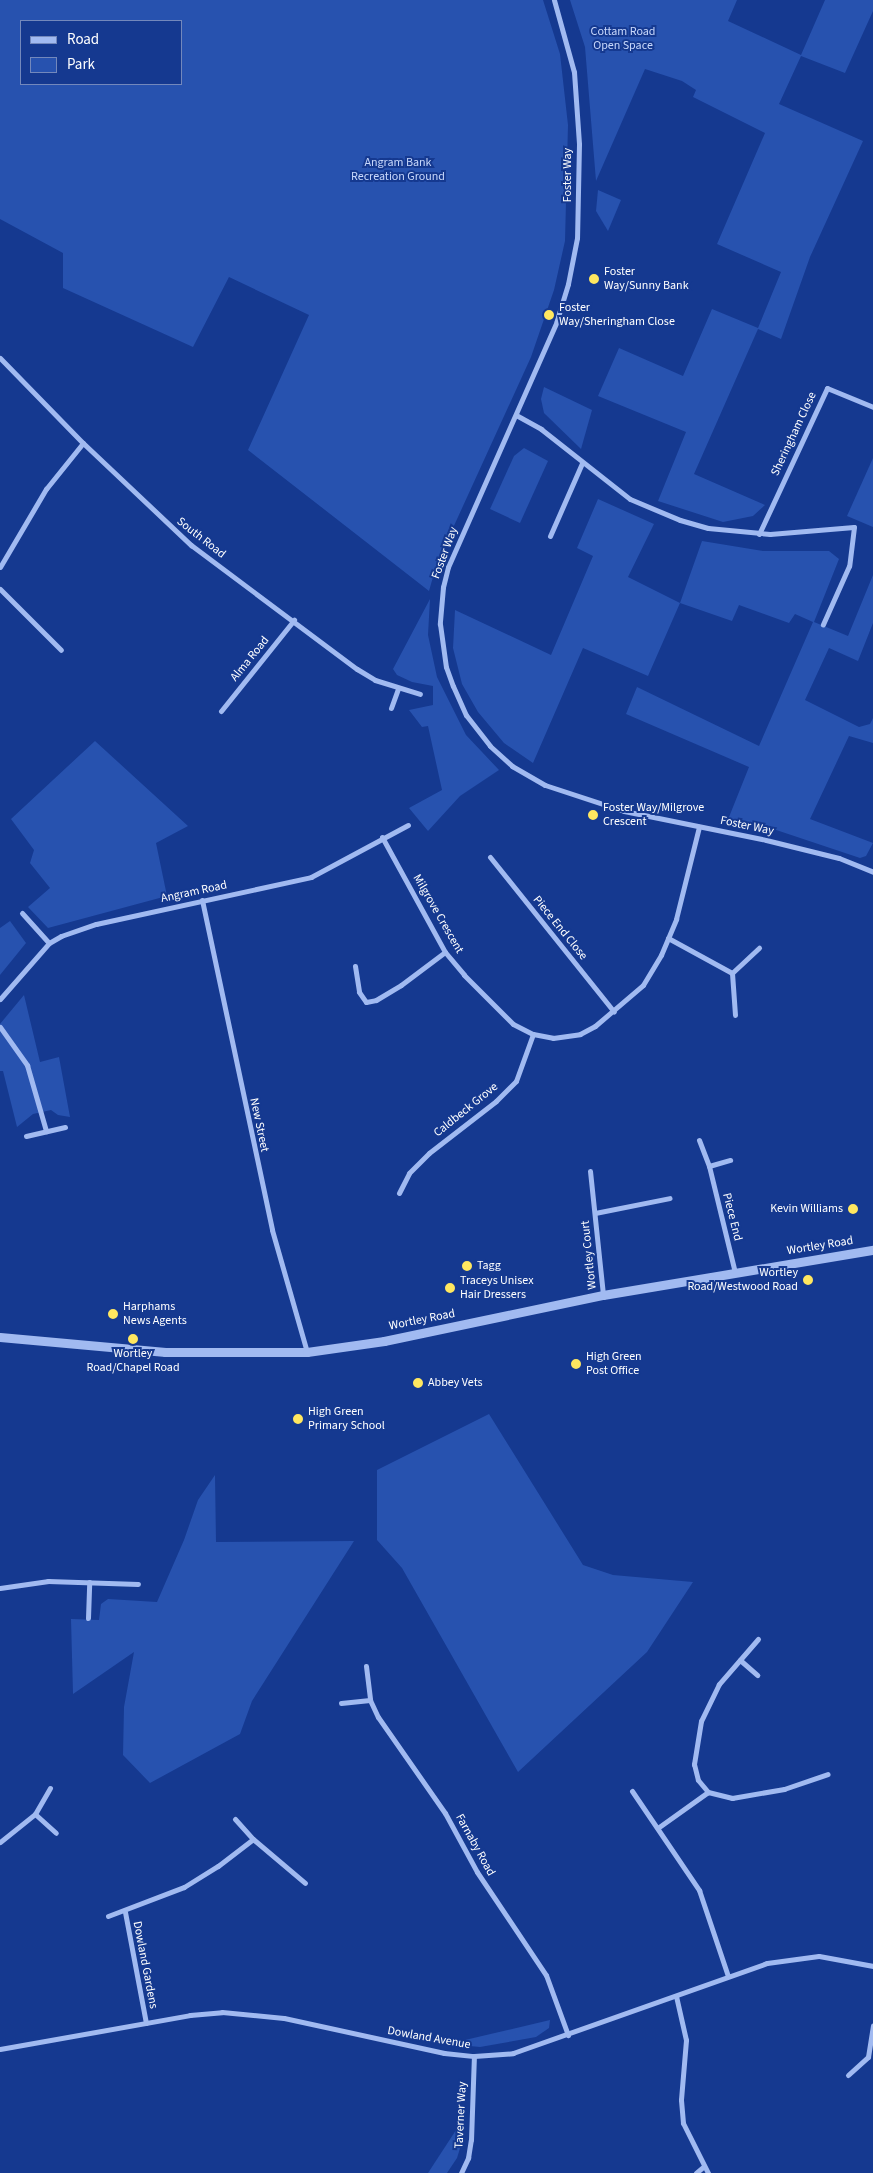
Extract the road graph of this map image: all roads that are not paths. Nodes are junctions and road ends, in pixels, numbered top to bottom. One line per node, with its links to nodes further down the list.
1 (554, 0): 4 (street, Foster Way)
2 (0, 358): 5 (street, South Road)
3 (873, 407): 7 (street, Sheringham Close)
4 (516, 415): 6 (street); 19 (street, Foster Way)
5 (83, 443): 9 (street); 11 (street, South Road)
6 (582, 463): 7 (street); 8 (street)
7 (759, 534): 12 (street)
8 (550, 536)
9 (0, 567)
10 (0, 589): 13 (street)
11 (294, 620): 14 (street, South Road); 17 (street, Alma Road)
12 (823, 624)
13 (61, 650)
14 (398, 689): 15 (street, South Road); 16 (street)
15 (420, 694)
16 (391, 708)
17 (221, 711)
18 (408, 825): 20 (street, Angram Road)
19 (699, 827): 22 (street, Foster Way); 25 (street, Milgrove Crescent)
20 (382, 837): 23 (street, Angram Road); 28 (street, Milgrove Crescent)
21 (490, 857): 32 (street, Piece End Close)
22 (873, 872)
23 (202, 900): 26 (street, Angram Road); 50 (street, New Street)
24 (22, 913): 26 (street)
25 (668, 938): 30 (street); 32 (street, Milgrove Crescent)
26 (49, 943): 31 (street, Angram Road)
27 (759, 948): 30 (street)
28 (445, 952): 29 (street); 35 (street, Milgrove Crescent)
29 (355, 966)
30 (732, 973): 33 (street)
31 (0, 1000)
32 (614, 1012): 35 (street, Milgrove Crescent)
33 (735, 1015)
34 (0, 1027): 37 (street)
35 (532, 1034): 43 (street, Caldbeck Grove)
36 (64, 1127): 37 (street)
37 (46, 1131): 38 (street)
38 (26, 1136)
39 (699, 1140): 41 (street, Piece End)
40 (730, 1160): 41 (street)
41 (709, 1166): 47 (street, Piece End)
42 (590, 1171): 45 (street, Wortley Court)
43 (399, 1193)
44 (670, 1198): 45 (street, Wortley Court)
45 (595, 1213): 48 (street, Wortley Court)
46 (873, 1250): 47 (street, Wortley Road)
47 (735, 1273): 48 (street, Wortley Road)
48 (603, 1295): 50 (street, Wortley Road)
49 (0, 1337): 50 (street, Wortley Road)
50 (307, 1352)
51 (89, 1582): 52 (street); 53 (street); 54 (street)
52 (138, 1584)
53 (0, 1588)
54 (88, 1618)
55 (758, 1639): 56 (street)
56 (740, 1660): 58 (street); 64 (street)
57 (366, 1666): 59 (street, Farnaby Road)
58 (757, 1675)
59 (370, 1700): 60 (street); 79 (street, Farnaby Road)
60 (341, 1703)
61 (828, 1774): 64 (street)
62 (50, 1788): 65 (street)
63 (632, 1791): 67 (street)
64 (708, 1792): 67 (street)
65 (35, 1814): 68 (street); 70 (street)
66 (235, 1819): 69 (street)
67 (659, 1827): 75 (street)
68 (56, 1833)
69 (253, 1839): 71 (street); 72 (street, Dowland Gardens)
70 (0, 1842)
71 (305, 1883)
72 (125, 1912): 73 (street, Dowland Gardens); 77 (street, Dowland Gardens)
73 (108, 1916)
74 (873, 1966): 75 (street, Dowland Avenue)
75 (728, 1976): 76 (street, Dowland Avenue)
76 (676, 1996): 79 (street, Dowland Avenue); 85 (street)
77 (146, 2023): 80 (street, Dowland Avenue); 81 (street, Dowland Avenue)
78 (873, 2025): 82 (street)
79 (568, 2035): 81 (street, Dowland Avenue)
80 (0, 2048)
81 (474, 2056): 86 (street, Taverner Way)
82 (868, 2057): 83 (street); 84 (street)
83 (873, 2061)
84 (848, 2075)
85 (703, 2166): 87 (street); 88 (street)
86 (461, 2173)
87 (696, 2173)
88 (708, 2173)

